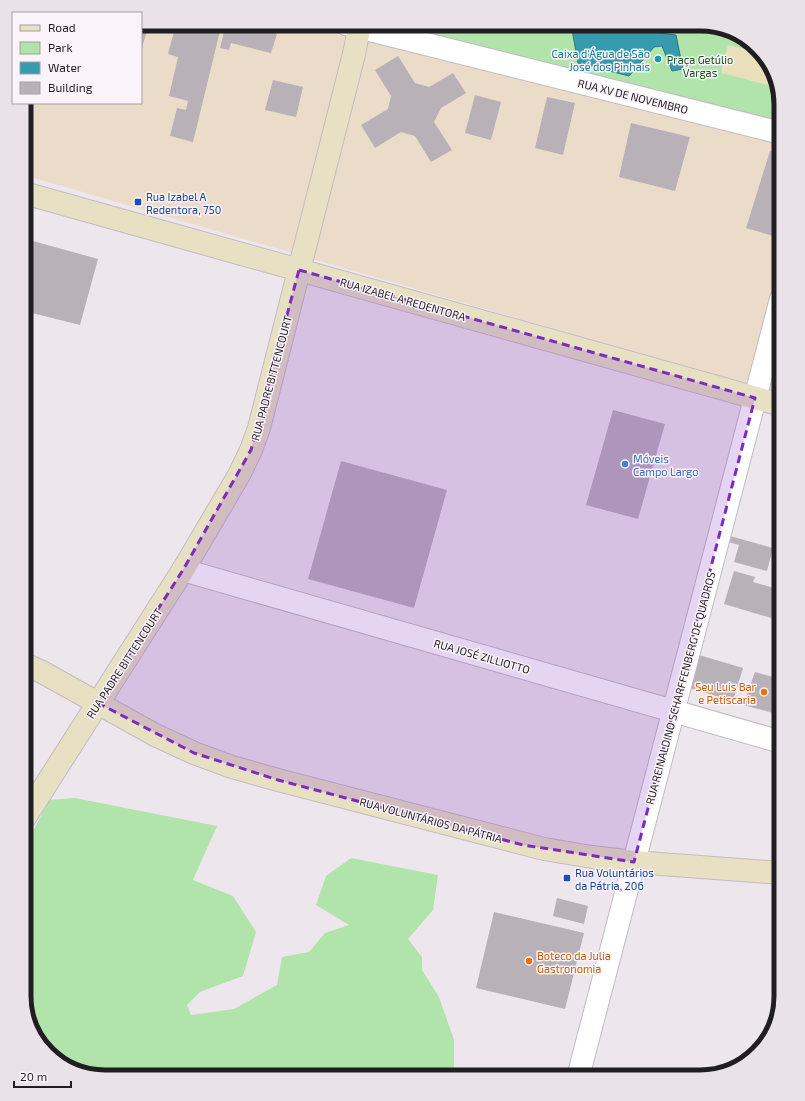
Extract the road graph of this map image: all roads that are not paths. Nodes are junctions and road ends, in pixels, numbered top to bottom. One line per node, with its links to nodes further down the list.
1 (355, 31): 5 (main road, RUA PADRE BITTENCOURT)
2 (379, 31): 3 (street, RUA XV DE NOVEMBRO)
3 (774, 131)
4 (31, 195): 5 (main road, RUA IZABEL A REDENTORA)
5 (299, 270): 7 (main road, RUA IZABEL A REDENTORA); 9 (main road, RUA PADRE BITTENCOURT)
6 (774, 326): 7 (street, RUA REINALDINO SCHARFFENBERG DE QUADROS)
7 (755, 398): 8 (main road, RUA IZABEL A REDENTORA); 12 (street, RUA REINALDINO SCHARFFENBERG DE QUADROS)
8 (774, 403)
9 (183, 570): 11 (main road, RUA PADRE BITTENCOURT); 12 (street, RUA JOSÉ ZILLIOTTO)
10 (31, 667): 11 (main road, RUA VOLUNTÁRIOS DA PÁTRIA)
11 (98, 703): 14 (main road, RUA PADRE BITTENCOURT); 15 (main road, RUA VOLUNTÁRIOS DA PÁTRIA)
12 (674, 711): 13 (street, RUA JOSÉ ZILLIOTTO); 15 (street, RUA REINALDINO SCHARFFENBERG DE QUADROS)
13 (774, 740)
14 (31, 808)
15 (634, 862): 16 (main road, RUA VOLUNTÁRIOS DA PÁTRIA); 17 (street, RUA REINALDINO SCHARFFENBERG DE QUADROS)
16 (774, 872)
17 (580, 1070)

